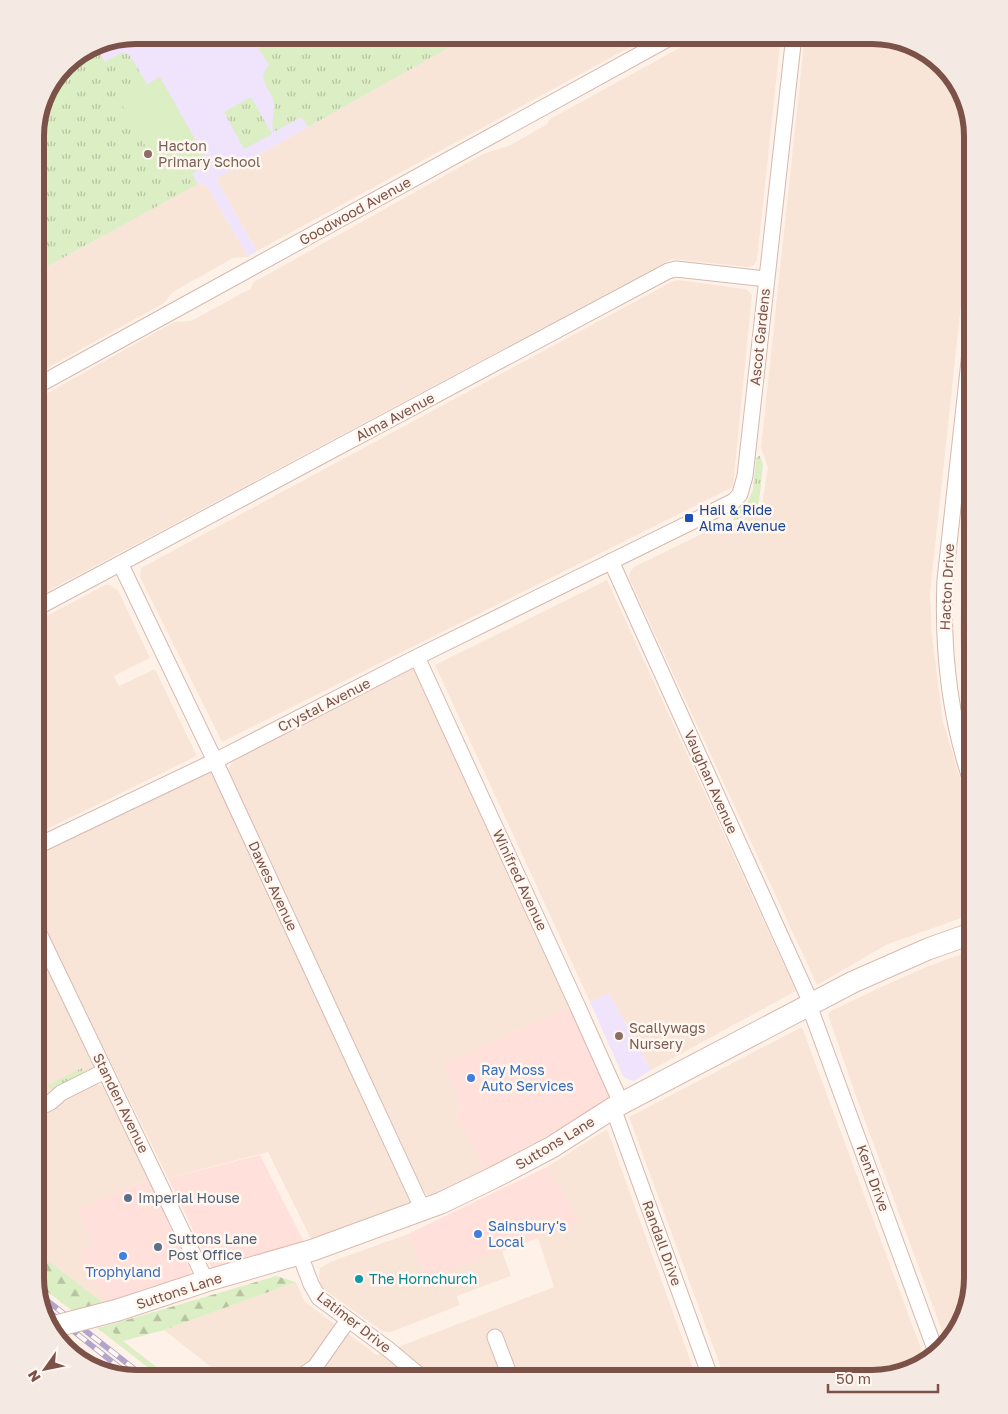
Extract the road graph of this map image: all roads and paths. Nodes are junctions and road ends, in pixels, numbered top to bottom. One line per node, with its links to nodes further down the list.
1 (659, 44): 4 (street, Goodwood Avenue)
2 (793, 44): 3 (street, Ascot Gardens)
3 (766, 279): 6 (street, Ascot Gardens); 7 (street, Alma Avenue)
4 (44, 382)
5 (964, 407): 10 (street, Hacton Drive)
6 (611, 561): 9 (street, Crystal Avenue); 15 (street, Vaughan Avenue)
7 (121, 565): 8 (street, Alma Avenue); 11 (street, Dawes Avenue)
8 (44, 605)
9 (417, 657): 11 (street, Crystal Avenue); 17 (street, Winifred Avenue)
10 (964, 758)
11 (215, 760): 12 (street, Crystal Avenue); 19 (street, Dawes Avenue)
12 (44, 843)
13 (964, 936): 15 (street, Suttons Lane)
14 (44, 944): 16 (street, Standen Avenue)
15 (810, 1004): 17 (street, Suttons Lane); 25 (street, Kent Drive)
16 (105, 1071): 18 (street); 21 (street, Standen Avenue)
17 (617, 1105): 19 (street, Suttons Lane); 29 (street, Randall Drive)
18 (44, 1106)
19 (423, 1210): 20 (street, Suttons Lane)
20 (300, 1255): 21 (street, Suttons Lane); 22 (street, Latimer Drive)
21 (206, 1281): 23 (street, Suttons Lane, bridge)
22 (348, 1320): 26 (street); 27 (street, Latimer Drive)
23 (57, 1326)
24 (495, 1337): 28 (street)
25 (934, 1346)
26 (310, 1370)
27 (411, 1370)
28 (508, 1370)
29 (708, 1370)

